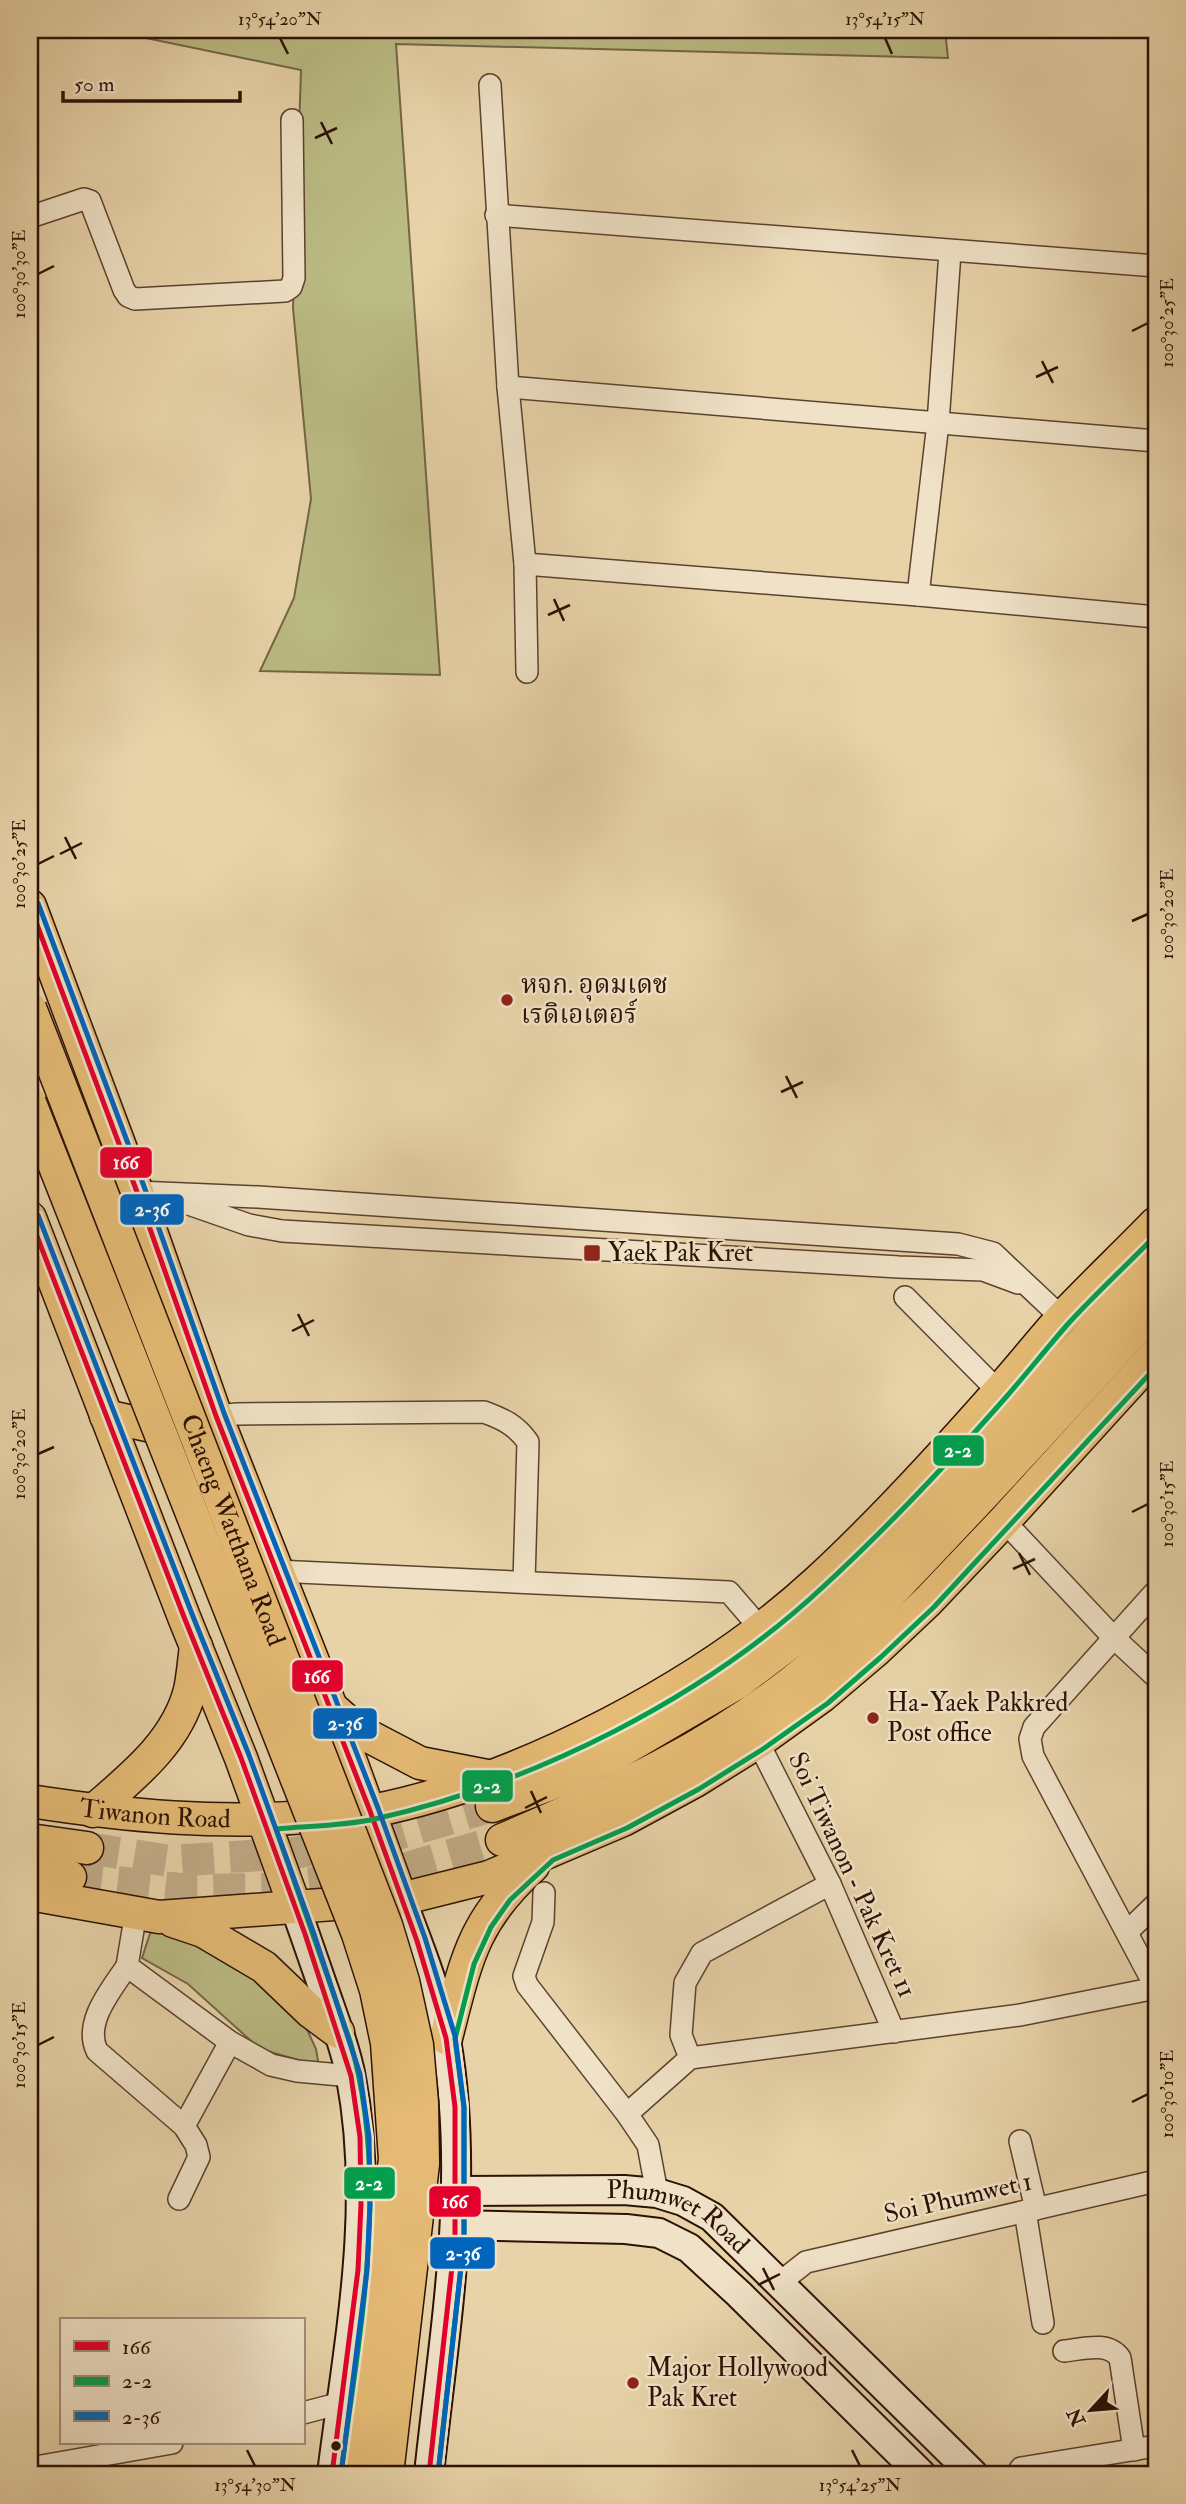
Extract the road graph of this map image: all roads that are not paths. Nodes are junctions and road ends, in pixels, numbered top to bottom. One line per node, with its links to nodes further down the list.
1 (490, 85): 3 (street)
2 (292, 120): 4 (street)
3 (496, 215): 5 (street); 7 (street)
4 (30, 217)
5 (950, 252): 6 (street); 8 (street)
6 (1156, 266)
7 (508, 387): 8 (street); 10 (street)
8 (938, 423): 9 (street); 11 (street)
9 (1156, 440)
10 (525, 564): 11 (street); 13 (street)
11 (918, 595): 12 (street)
12 (1156, 617)
13 (527, 673)
14 (30, 906): 17 (main road, Chaeng Watthana Road)
15 (30, 1009): 92 (main road, Chaeng Watthana Road, bridge)
16 (30, 1103): 91 (main road, Chaeng Watthana Road, bridge)
17 (151, 1193): 18 (street); 21 (street); 28 (main road, Chaeng Watthana Road)
18 (380, 1206): 21 (street); 23 (street)
19 (30, 1218): 30 (main road)
20 (1156, 1223): 26 (main road, Tiwanon Road)
21 (377, 1237): 23 (street)
22 (1156, 1262): 42 (main road)
23 (1030, 1288): 26 (street)
24 (905, 1297): 29 (street)
25 (1156, 1307): 48 (main road)
26 (1062, 1318): 29 (main road, Tiwanon Road)
27 (1156, 1354): 32 (main road)
28 (199, 1370): 30 (main road); 31 (main road, Chaeng Watthana Road)
29 (999, 1391): 36 (main road, Tiwanon Road)
30 (106, 1416): 38 (main road)
31 (216, 1416): 33 (main road, Chaeng Watthana Road); 34 (street)
32 (1004, 1521): 37 (street); 41 (main road)
33 (276, 1571): 34 (street); 40 (main road, Chaeng Watthana Road)
34 (524, 1582): 36 (street)
35 (1156, 1591): 37 (street)
36 (760, 1628): 42 (main road, Tiwanon Road)
37 (1113, 1637): 39 (street); 60 (street)
38 (196, 1647): 44 (main road); 46 (main road)
39 (1156, 1677)
40 (331, 1707): 42 (main road); 45 (main road, Chaeng Watthana Road)
41 (758, 1742): 50 (main road); 53 (street, Soi Tiwanon - Pak Kret 11)
42 (491, 1791): 45 (main road, Tiwanon Road)
43 (30, 1801): 44 (main road, Tiwanon Road)
44 (93, 1811): 46 (main road, Tiwanon Road)
45 (370, 1811): 46 (main road, Tiwanon Road); 56 (main road, Chaeng Watthana Road)
46 (264, 1821): 58 (main road)
47 (30, 1840): 49 (main road)
48 (502, 1840)
49 (87, 1848)
50 (548, 1853): 56 (main road); 64 (main road)
51 (30, 1871): 52 (main road)
52 (70, 1877)
53 (830, 1884): 63 (street, Soi Tiwanon - Pak Kret 11); 66 (street)
54 (544, 1893): 68 (street)
55 (30, 1895): 59 (main road)
56 (401, 1899): 58 (main road); 64 (main road, Chaeng Watthana Road)
57 (1156, 1905): 60 (street)
58 (295, 1907): 59 (main road); 62 (main road)
59 (148, 1915): 61 (street); 62 (main road)
60 (1126, 1932): 63 (street)
61 (127, 1966): 65 (street); 69 (street)
62 (338, 2032): 67 (main road)
63 (894, 2032): 66 (street)
64 (446, 2038): 72 (main road, Chaeng Watthana Road)
65 (230, 2042): 67 (street); 69 (street)
66 (690, 2058): 68 (street)
67 (351, 2076): 82 (main road)
68 (627, 2114): 74 (street)
69 (184, 2126): 75 (street)
70 (1020, 2140): 76 (street)
71 (1156, 2181): 76 (street, Soi Phumwet 1)
72 (456, 2191): 73 (main road, Phumwet Road); 77 (main road, Chaeng Watthana Road)
73 (522, 2191): 74 (main road, Phumwet Road); 78 (main road)
74 (657, 2193): 79 (main road, Phumwet Road)
75 (179, 2199)
76 (1030, 2210): 79 (street, Soi Phumwet 1); 80 (street)
77 (455, 2225): 78 (main road, Phumwet Road); 83 (main road, Chaeng Watthana Road)
78 (523, 2227): 94 (main road, Phumwet Road)
79 (778, 2284): 95 (main road, Phumwet Road)
80 (1043, 2323)
81 (1064, 2351): 88 (street)
82 (346, 2358): 83 (main road); 84 (main road)
83 (440, 2368): 93 (main road, Chaeng Watthana Road)
84 (341, 2403): 85 (street); 90 (main road)
85 (304, 2413)
86 (166, 2444): 89 (street)
87 (1156, 2446): 88 (street)
88 (1134, 2450): 96 (street)
89 (30, 2468)
90 (332, 2474)
91 (357, 2474)
92 (387, 2474)
93 (429, 2474)
94 (921, 2474)
95 (973, 2474)
96 (1017, 2474)

